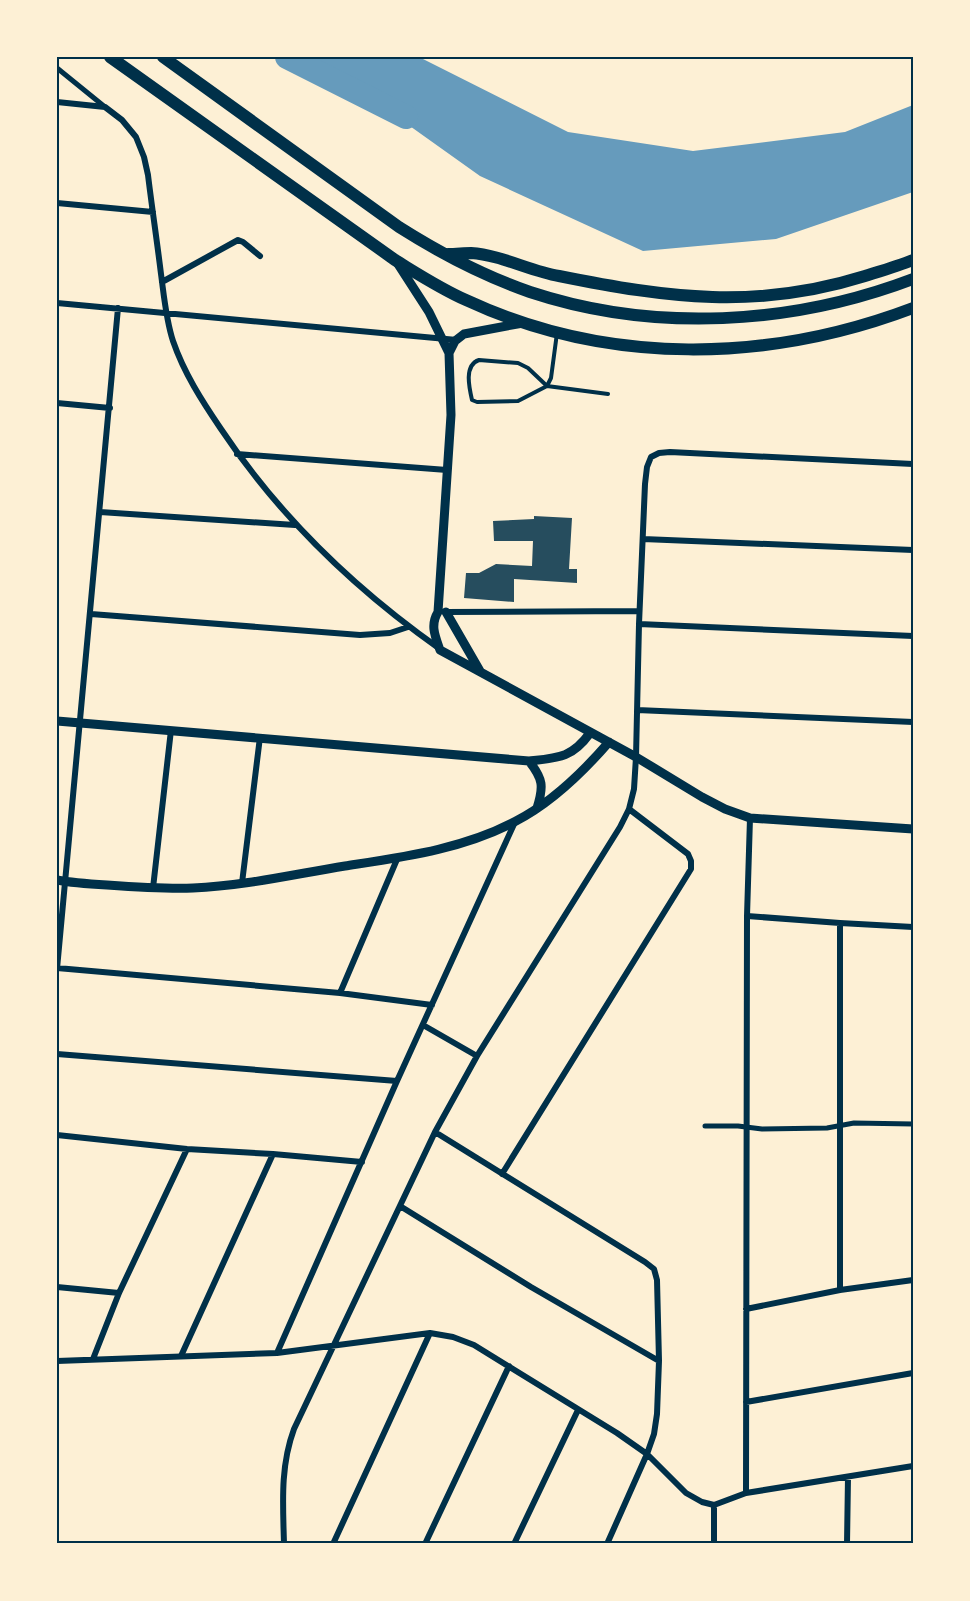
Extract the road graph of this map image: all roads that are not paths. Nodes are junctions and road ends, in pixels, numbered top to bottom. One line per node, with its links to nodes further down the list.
1 (110, 57): 10 (highway)
2 (163, 57): 8 (highway)
3 (57, 68): 5 (street)
4 (57, 102): 5 (street)
5 (105, 107): 7 (street)
6 (57, 202): 7 (street)
7 (153, 212): 13 (street)
8 (444, 255): 11 (highway); 12 (highway)
9 (260, 256): 13 (street)
10 (395, 260): 18 (highway); 20 (street)
11 (913, 260)
12 (913, 279)
13 (162, 282): 17 (street)
14 (57, 303): 15 (street)
15 (118, 308): 17 (street); 26 (street)
16 (913, 309): 19 (highway)
17 (166, 313): 20 (street); 27 (street)
18 (524, 323): 19 (highway); 21 (street)
19 (557, 332): 23 (lane)
20 (442, 339): 21 (street); 22 (street)
21 (457, 340): 22 (street)
22 (449, 353): 29 (street)
23 (547, 386): 23 (lane); 24 (lane)
24 (608, 394)
25 (57, 403): 26 (street)
26 (110, 408): 30 (street)
27 (237, 454): 29 (street); 31 (street)
28 (913, 464): 32 (street)
29 (447, 470): 35 (street)
30 (100, 512): 31 (street); 36 (street)
31 (295, 525): 38 (street)
32 (643, 539): 33 (street); 34 (street)
33 (913, 550)
34 (639, 611): 35 (street); 37 (street)
35 (442, 612): 40 (street); 41 (street)
36 (91, 614): 38 (street); 45 (street)
37 (639, 624): 39 (street); 42 (street)
38 (408, 627): 40 (street)
39 (913, 636)
40 (440, 650): 41 (street)
41 (481, 673): 47 (street)
42 (637, 710): 44 (street); 50 (street)
43 (57, 721): 45 (street)
44 (913, 722)
45 (79, 723): 46 (street); 58 (street)
46 (171, 730): 48 (street); 60 (street)
47 (590, 733): 49 (street); 51 (street)
48 (260, 737): 51 (street); 59 (street)
49 (609, 742): 50 (street); 52 (street)
50 (636, 757): 53 (street); 54 (street)
51 (529, 761): 52 (street)
52 (537, 808): 55 (street)
53 (629, 809): 69 (street); 80 (street)
54 (750, 818): 56 (street); 61 (street)
55 (515, 822): 57 (street); 66 (street)
56 (913, 829)
57 (398, 857): 59 (street); 65 (street)
58 (61, 881): 60 (street); 64 (street)
59 (242, 883): 60 (street)
60 (153, 888)
61 (747, 916): 62 (street); 74 (street)
62 (840, 924): 63 (street); 73 (street)
63 (913, 927)
64 (57, 968): 65 (street)
65 (340, 993): 66 (street)
66 (432, 1005): 67 (street)
67 (423, 1024): 69 (street); 70 (street)
68 (57, 1054): 70 (street)
69 (477, 1056): 75 (street)
70 (397, 1081): 79 (street)
71 (913, 1124): 73 (street)
72 (705, 1126): 74 (street)
73 (840, 1126): 74 (street); 84 (street)
74 (747, 1128): 86 (street)
75 (435, 1132): 80 (street); 81 (street)
76 (57, 1136): 77 (street)
77 (187, 1149): 78 (street); 85 (street)
78 (273, 1154): 79 (street); 90 (street)
79 (362, 1162): 89 (street)
80 (502, 1174): 93 (street)
81 (400, 1206): 88 (street); 93 (street)
82 (913, 1280): 84 (street)
83 (57, 1287): 85 (street)
84 (840, 1290): 86 (street)
85 (119, 1293): 91 (street)
86 (746, 1309): 96 (street)
87 (430, 1333): 88 (street); 94 (street); 104 (street)
88 (336, 1344): 89 (street); 103 (street)
89 (277, 1353): 90 (street)
90 (181, 1356): 91 (street)
91 (93, 1359): 92 (street)
92 (57, 1361)
93 (659, 1361): 98 (street)
94 (509, 1366): 97 (street); 105 (street)
95 (913, 1373): 96 (street)
96 (746, 1402): 101 (street)
97 (578, 1410): 98 (street); 106 (street)
98 (647, 1454): 102 (street); 107 (street)
99 (913, 1466): 100 (street)
100 (848, 1477): 101 (street); 109 (street)
101 (746, 1493): 102 (street)
102 (714, 1505): 108 (street)
103 (284, 1544)
104 (333, 1544)
105 (425, 1544)
106 (514, 1544)
107 (607, 1544)
108 (714, 1544)
109 (847, 1544)

